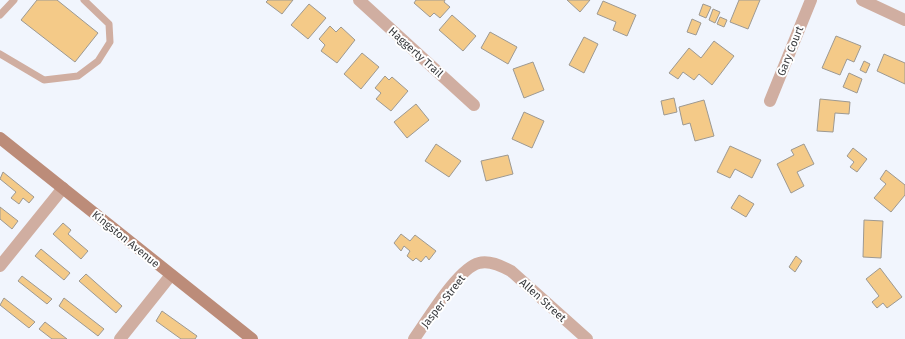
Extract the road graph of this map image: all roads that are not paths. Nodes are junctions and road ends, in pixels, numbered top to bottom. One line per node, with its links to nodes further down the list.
1 (14, 0): 6 (lane)
2 (84, 0): 8 (lane)
3 (359, 0): 10 (street, Haggerty Trail)
4 (811, 0): 9 (street, Gary Court)
5 (862, 0): 7 (street)
6 (0, 15)
7 (905, 20)
8 (0, 54)
9 (770, 101)
10 (474, 105)
11 (0, 138): 12 (street, Kingston Avenue)
12 (63, 188): 14 (street); 15 (street, Kingston Avenue)
13 (497, 264): 18 (street, Jasper Street); 19 (street, Allen Street)
14 (0, 266)
15 (171, 275): 16 (street); 17 (street, Kingston Avenue)
16 (120, 339)
17 (252, 339)
18 (414, 339)
19 (587, 339)

